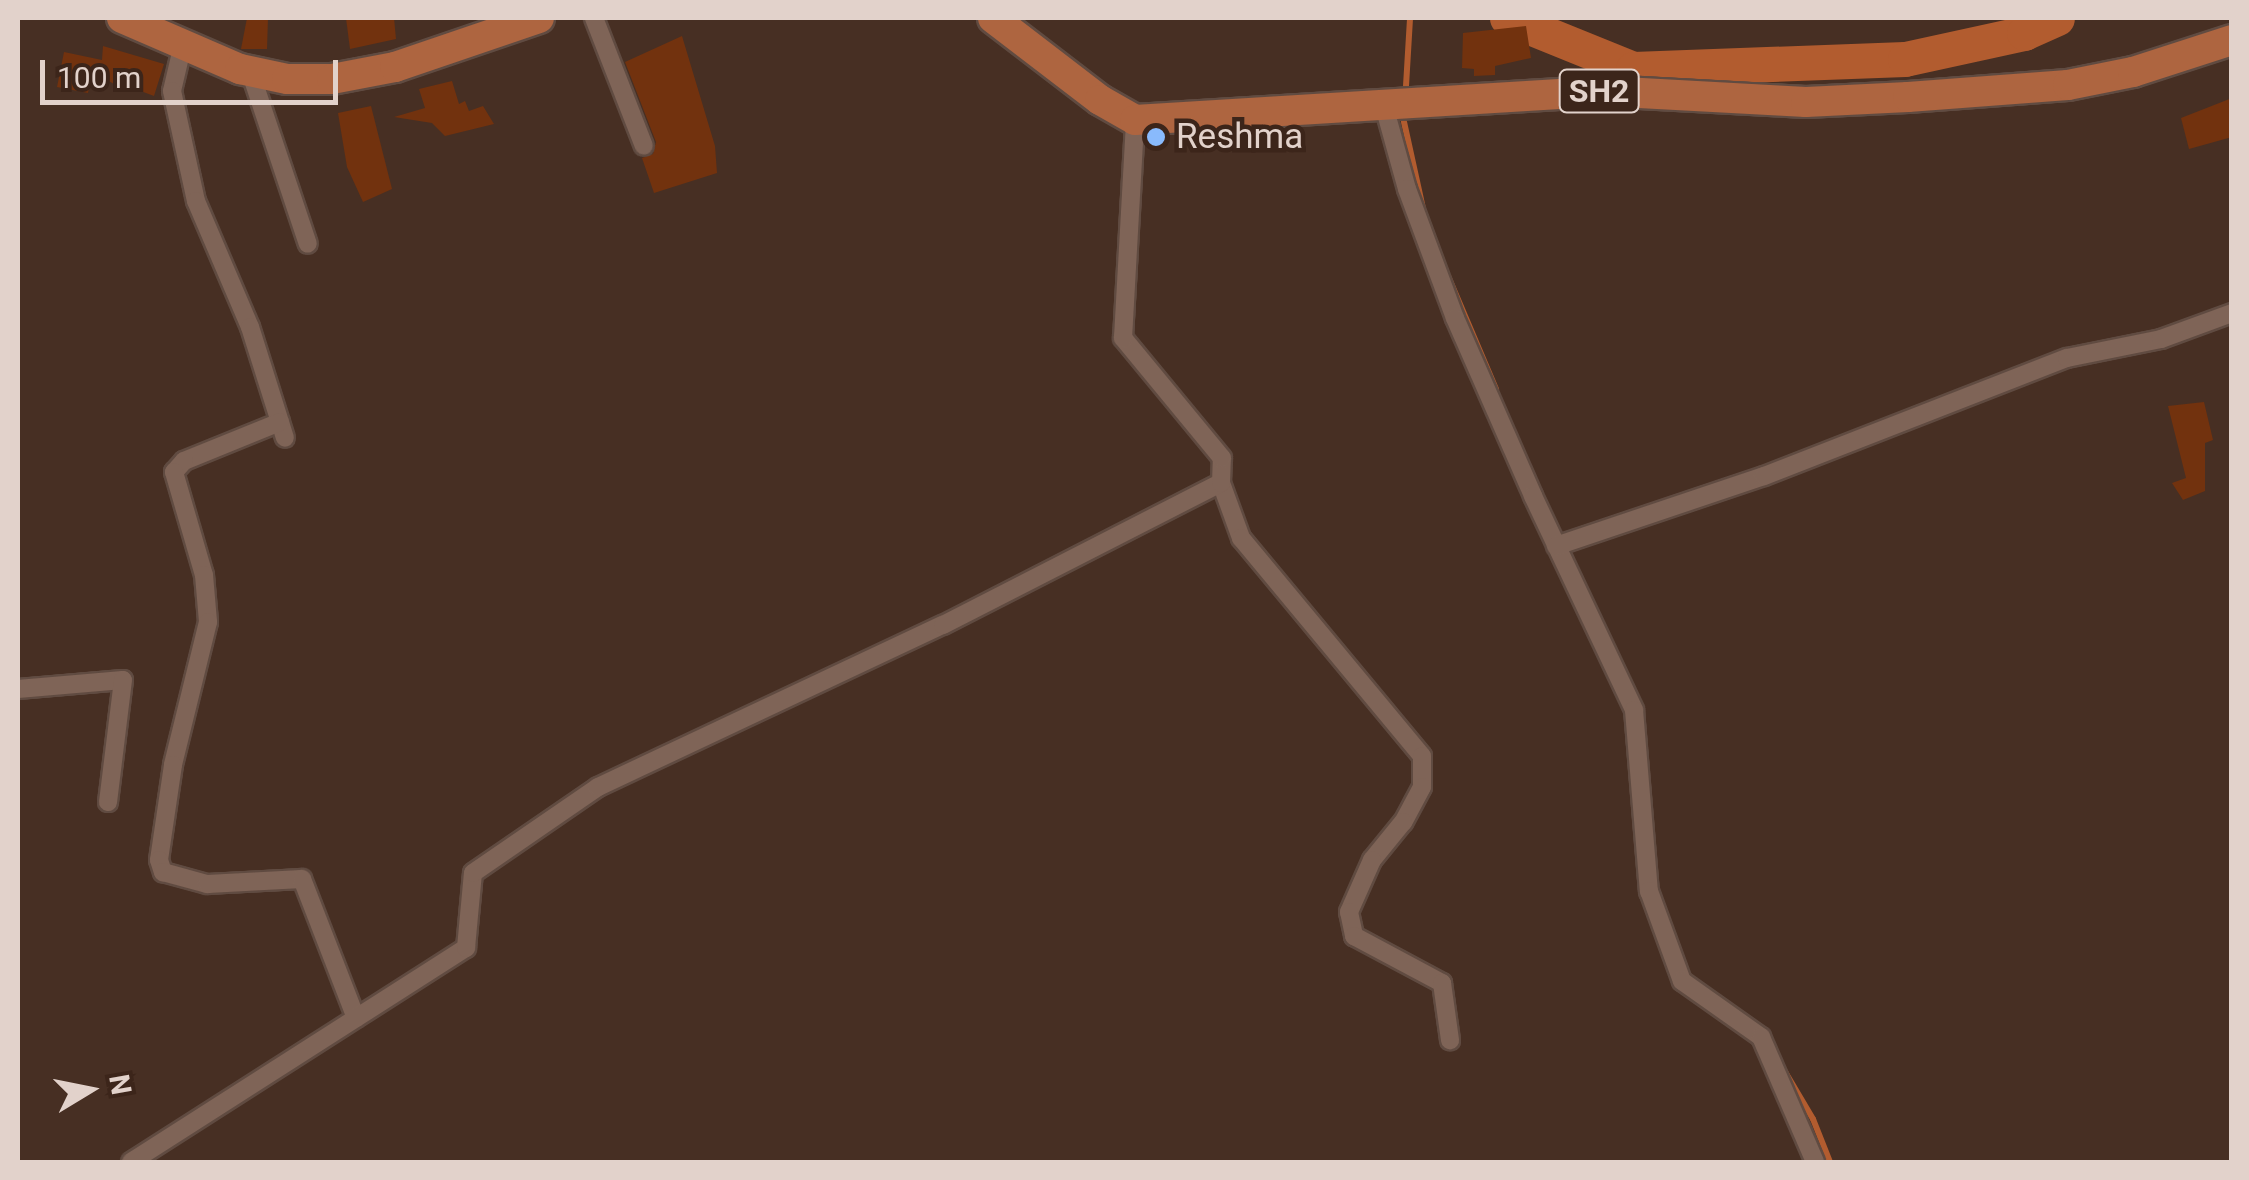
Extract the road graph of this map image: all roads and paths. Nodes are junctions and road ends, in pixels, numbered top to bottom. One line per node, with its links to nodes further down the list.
1 (122, 18): 6 (main road)
2 (539, 18): 7 (main road)
3 (594, 18): 10 (street)
4 (994, 18): 9 (main road)
5 (2232, 40): 8 (main road, SH2)
6 (182, 44): 7 (main road); 17 (street)
7 (250, 71): 11 (street)
8 (1384, 106): 9 (main road, SH2); 14 (street)
9 (1135, 120): 13 (street)
10 (644, 146)
11 (308, 244)
12 (2232, 312): 14 (street)
13 (1221, 483): 17 (street); 18 (street)
14 (1556, 546): 21 (street)
15 (18, 689): 16 (street)
16 (108, 802)
17 (356, 1018): 19 (street)
18 (1450, 1040)
19 (159, 1155): 20 (street)
20 (131, 1162)
21 (1815, 1162)

